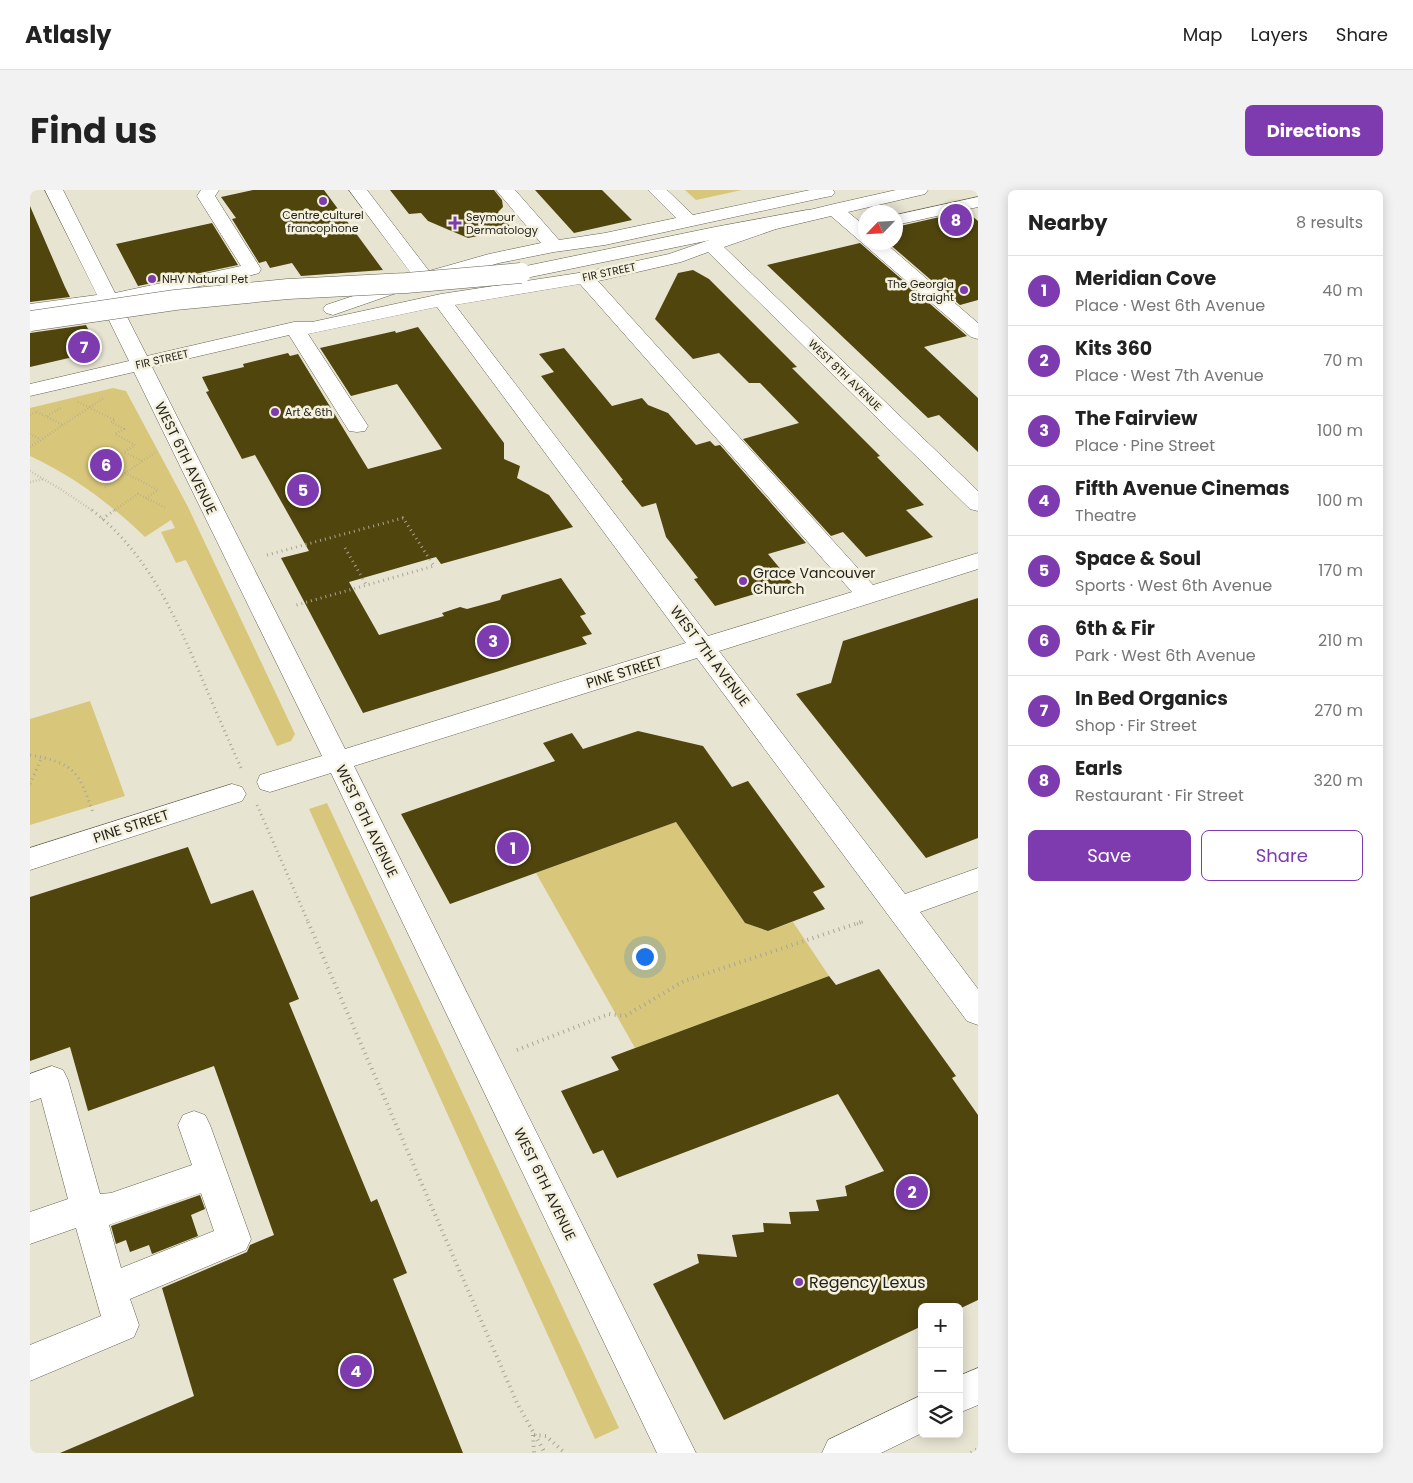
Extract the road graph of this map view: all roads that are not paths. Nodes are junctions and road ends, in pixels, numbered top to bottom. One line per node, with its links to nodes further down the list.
1 (54, 190): 20 (main road, WEST 6TH AVENUE)
2 (210, 190): 20 (main road)
3 (358, 190): 17 (main road)
4 (505, 190): 14 (main road)
5 (657, 190): 12 (main road)
6 (835, 190): 12 (main road, FIR STREET)
7 (919, 190): 9 (main road, FIR STREET)
8 (978, 202): 11 (main road)
9 (834, 209): 10 (main road, FIR STREET); 13 (main road)
10 (807, 215): 15 (main road, FIR STREET); 22 (main road, bridge)
11 (903, 218)
12 (689, 221): 14 (main road, FIR STREET)
13 (858, 227)
14 (554, 246): 17 (main road, FIR STREET)
15 (712, 246): 18 (main road, FIR STREET); 29 (main road, WEST 8TH AVENUE)
16 (881, 250): 25 (main road)
17 (424, 278): 24 (main road, FIR STREET)
18 (585, 278): 19 (main road, FIR STREET); 31 (main road)
19 (441, 300): 24 (main road, FIR STREET); 32 (main road, WEST 7TH AVENUE)
20 (112, 306): 21 (main road); 23 (main road); 26 (main road, WEST 6TH AVENUE)
21 (30, 310)
22 (30, 321)
23 (30, 324)
24 (294, 328): 26 (main road, FIR STREET); 28 (main road)
25 (978, 333)
26 (139, 364): 27 (main road, FIR STREET); 33 (main road, WEST 6TH AVENUE)
27 (30, 390)
28 (357, 426)
29 (978, 504)
30 (978, 561): 31 (main road, PINE STREET)
31 (869, 596): 32 (main road, PINE STREET)
32 (703, 647): 33 (main road, PINE STREET); 36 (main road, WEST 7TH AVENUE)
33 (338, 761): 34 (main road, PINE STREET); 48 (main road, WEST 6TH AVENUE)
34 (30, 859)
35 (978, 879): 36 (main road)
36 (899, 908): 37 (main road, WEST 7TH AVENUE)
37 (978, 1012)
38 (30, 1088): 41 (main road)
39 (194, 1125): 40 (main road)
40 (211, 1174): 41 (main road); 43 (main road)
41 (89, 1210): 42 (main road); 43 (main road)
42 (30, 1228)
43 (110, 1290): 44 (main road)
44 (30, 1364)
45 (978, 1386): 46 (main road)
46 (963, 1393)
47 (918, 1415): 49 (main road)
48 (677, 1453)
49 (841, 1453)

